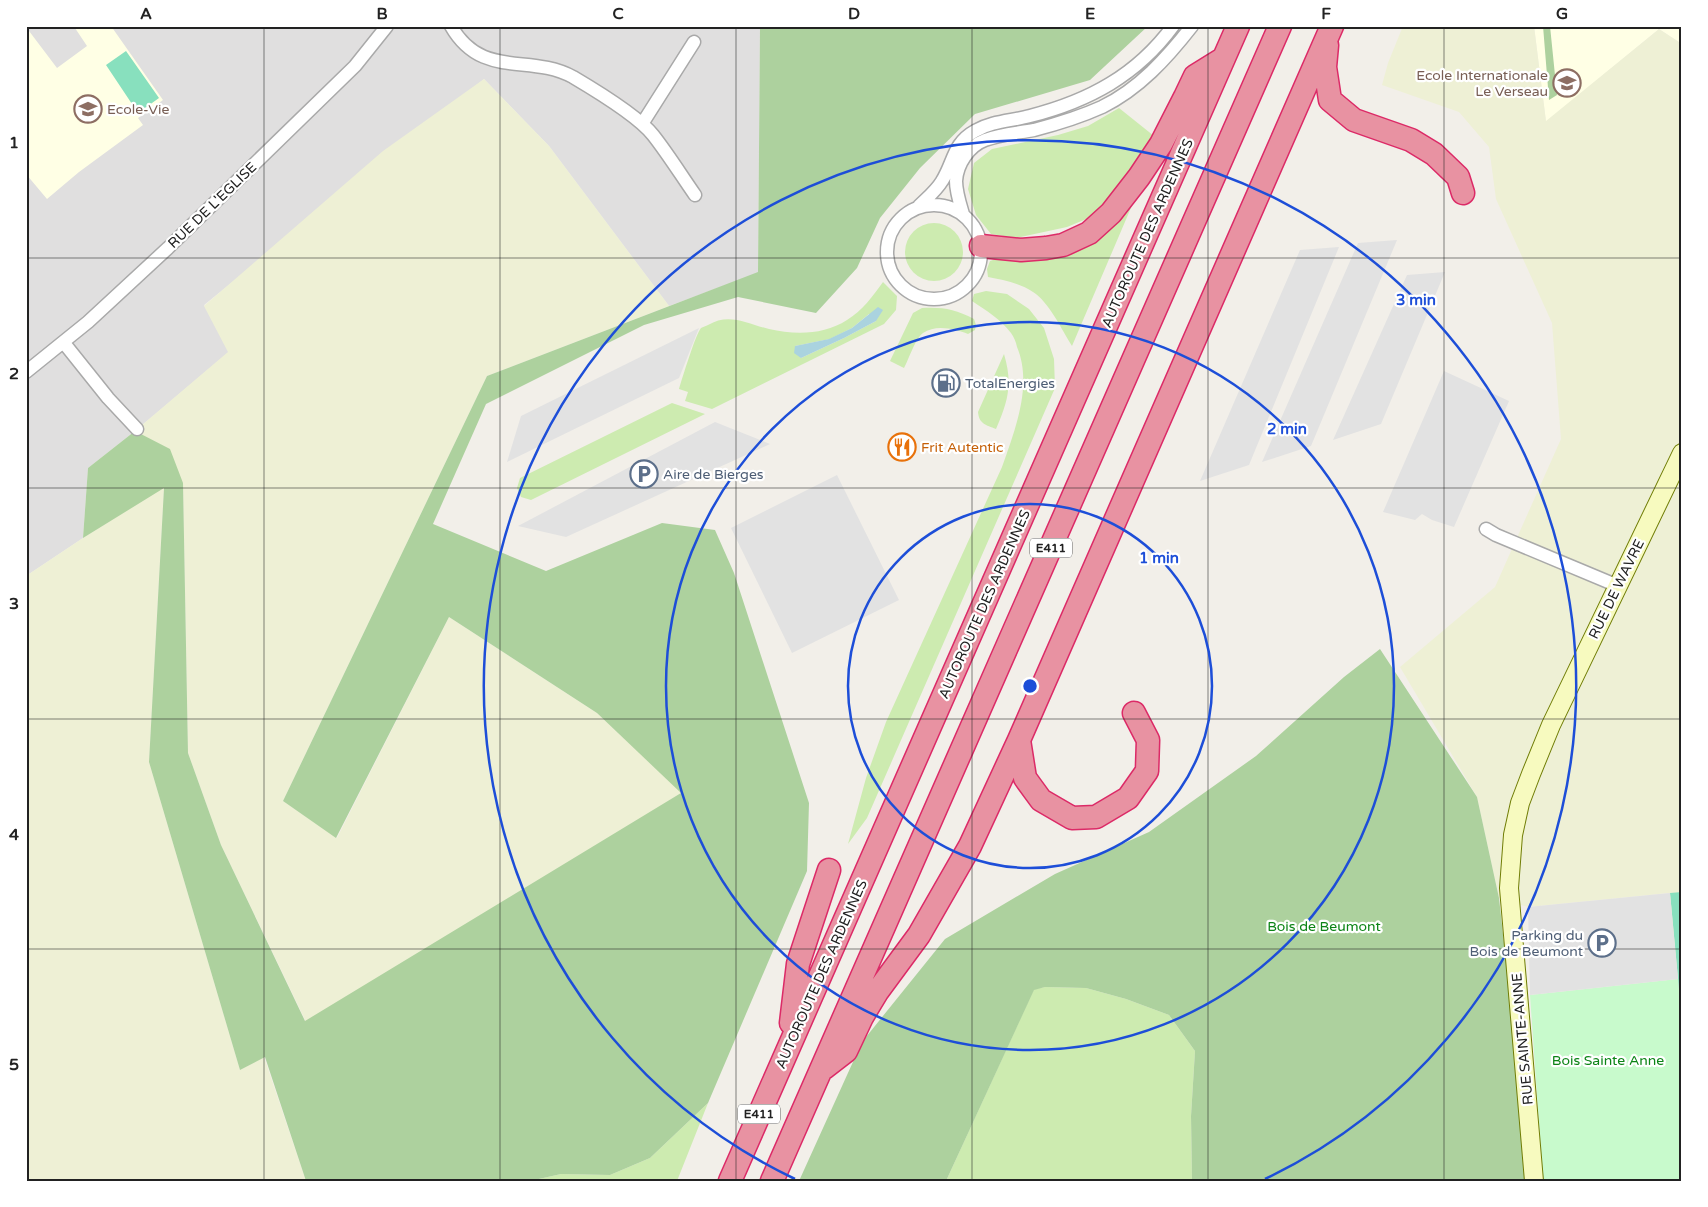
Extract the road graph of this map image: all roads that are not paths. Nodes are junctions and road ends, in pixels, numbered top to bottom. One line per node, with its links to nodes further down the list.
1 (388, 26): 16 (street, RUE DE L'EGLISE)
2 (451, 26): 10 (street)
3 (1173, 26): 13 (street)
4 (1192, 26): 14 (street)
5 (1238, 26): 9 (highway, AUTOROUTE DES ARDENNES / E411)
6 (1280, 26): 27 (highway, E411)
7 (1330, 31): 11 (highway); 24 (highway)
8 (694, 42): 10 (street)
9 (1224, 58): 15 (highway); 26 (highway, AUTOROUTE DES ARDENNES / E411)
10 (642, 124): 12 (street)
11 (1463, 193)
12 (695, 195)
13 (919, 206): 14 (street); 15 (street)
14 (963, 214): 15 (street)
15 (981, 246)
16 (64, 343): 17 (street, RUE DE L'EGLISE); 18 (street)
17 (26, 372)
18 (137, 429)
19 (1682, 454): 21 (street, RUE DE WAVRE)
20 (1486, 529): 21 (street)
21 (1618, 586): 23 (street, RUE DE WAVRE)
22 (1134, 713): 24 (highway)
23 (1552, 725): 30 (street, RUE SAINTE-ANNE)
24 (1019, 740): 27 (highway)
25 (829, 870): 26 (highway)
26 (788, 1048): 28 (highway, AUTOROUTE DES ARDENNES / E411)
27 (821, 1070): 29 (highway, E411)
28 (730, 1181)
29 (772, 1181)
30 (1534, 1181)

